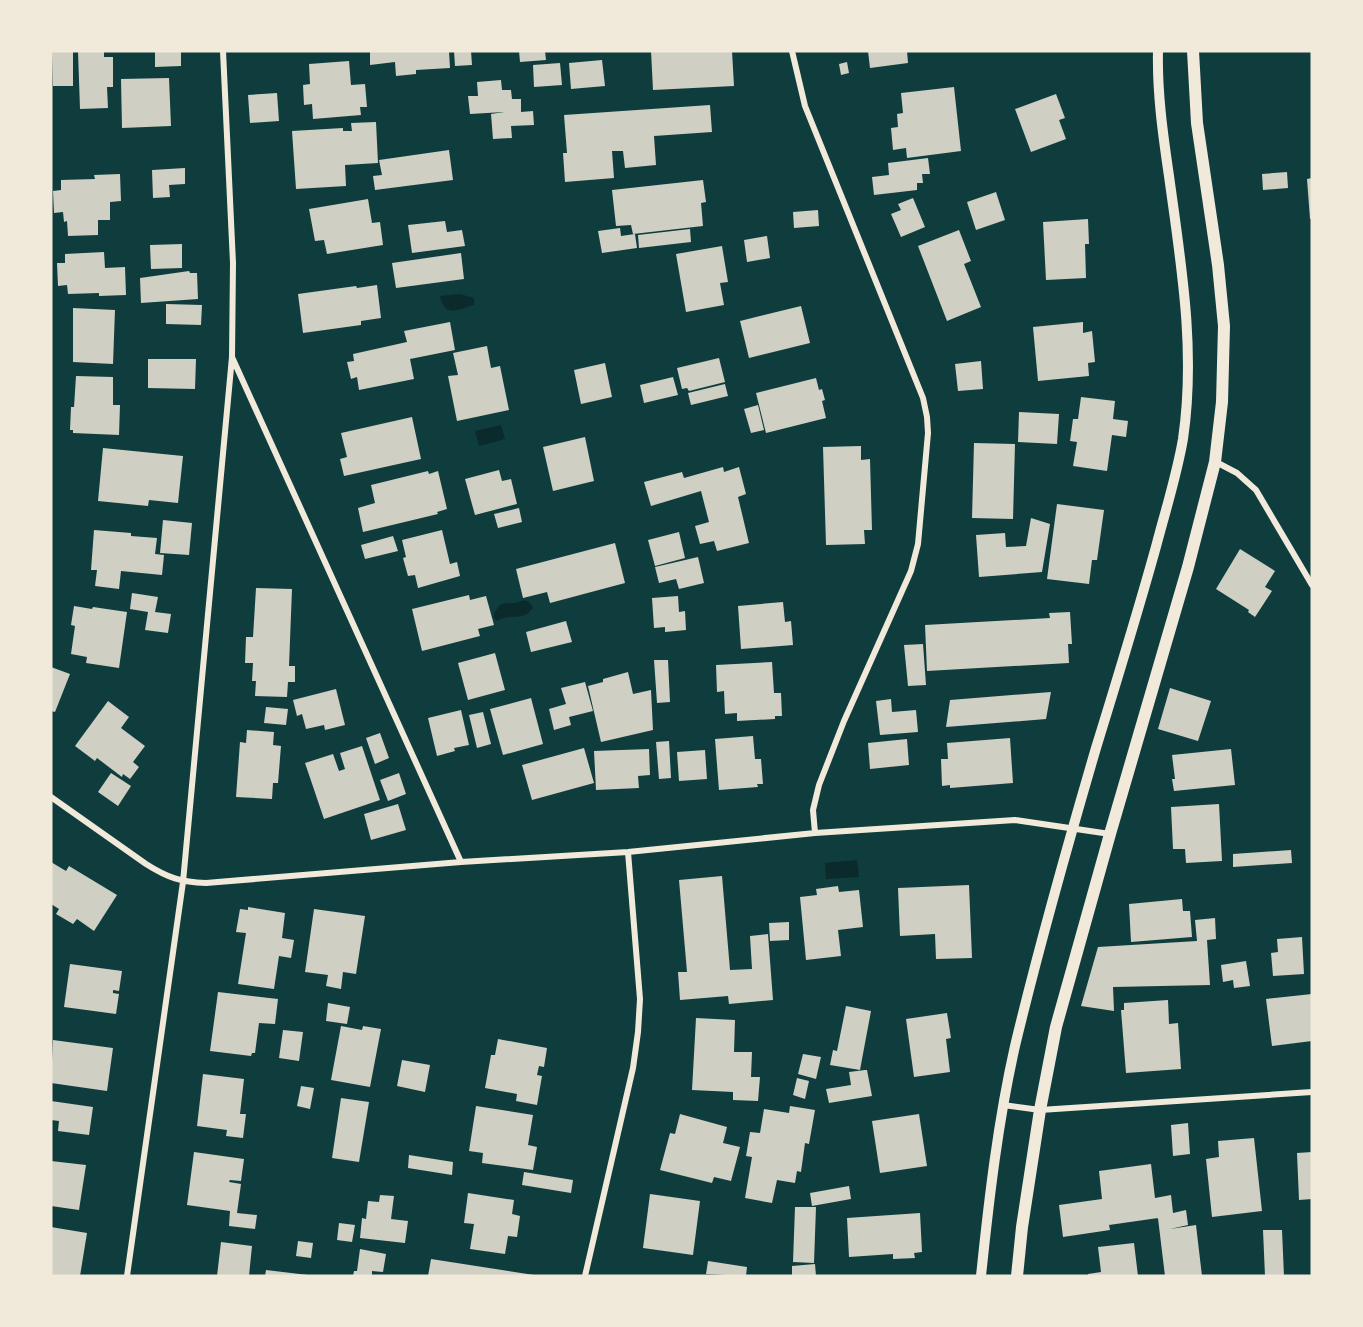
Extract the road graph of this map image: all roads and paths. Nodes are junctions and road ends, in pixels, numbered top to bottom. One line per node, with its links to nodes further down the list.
1 (223, 51): 5 (street)
2 (792, 51): 10 (street)
3 (1158, 51): 9 (street)
4 (1193, 51): 6 (main road)
5 (232, 357): 13 (street); 14 (street)
6 (1215, 462): 7 (street); 11 (main road)
7 (1312, 585)
8 (51, 797): 14 (street)
9 (1072, 829): 10 (street); 11 (street); 16 (street)
10 (815, 833): 12 (street)
11 (1110, 834): 17 (main road)
12 (628, 852): 13 (street); 19 (street)
13 (461, 862): 14 (street)
14 (183, 882): 18 (street)
15 (1312, 1092): 17 (street)
16 (1004, 1105): 17 (street); 20 (street)
17 (1040, 1110): 21 (main road)
18 (127, 1276)
19 (585, 1276)
20 (981, 1276)
21 (1017, 1276)

